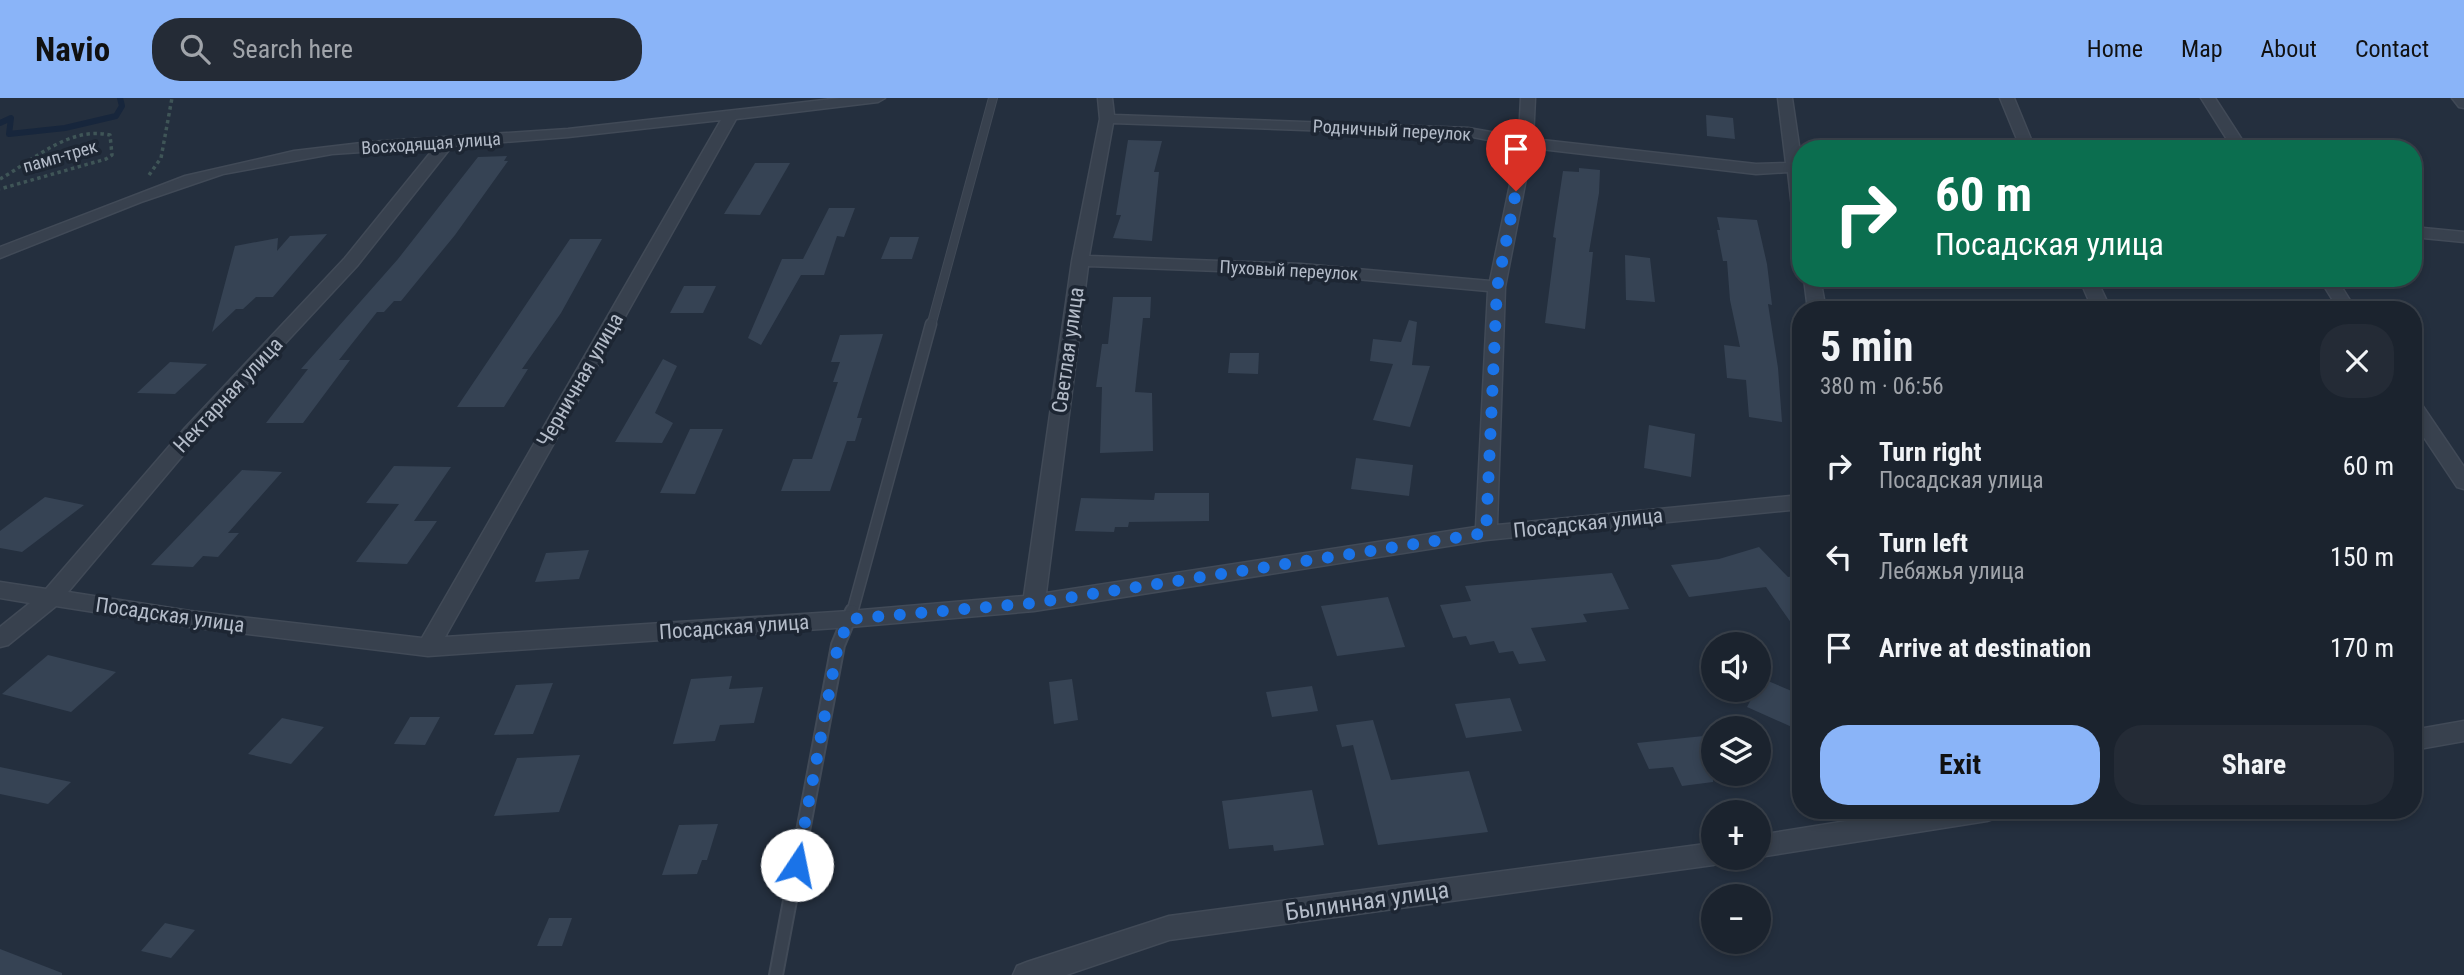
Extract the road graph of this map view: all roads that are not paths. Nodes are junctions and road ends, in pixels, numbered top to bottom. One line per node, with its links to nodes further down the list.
1 (877, 98): 10 (street, Восходящая улица)
2 (993, 98): 30 (lane)
3 (1105, 98): 11 (street, Светлая улица)
4 (1528, 98): 15 (street)
5 (1784, 98): 16 (street)
6 (2007, 98): 12 (street)
7 (2208, 98): 13 (street)
8 (2459, 98): 9 (street)
9 (2464, 104)
10 (732, 114): 14 (street, Восходящая улица); 32 (street, Черничная улица)
11 (1107, 119): 15 (street, Родничный переулок); 21 (street, Светлая улица)
12 (2024, 140)
13 (2235, 140)
14 (447, 142): 20 (street, Восходящая улица); 28 (street, Нектарная улица)
15 (1526, 143): 17 (street, Родничный переулок); 22 (street)
16 (1792, 143)
17 (1792, 166)
18 (2422, 233): 19 (street)
19 (2464, 237)
20 (0, 253)
21 (1080, 261): 22 (street, Пуховый переулок); 29 (street, Светлая улица)
22 (1497, 288): 26 (street)
23 (2422, 420): 24 (street)
24 (2464, 482)
25 (1792, 503): 26 (street, Посадская улица)
26 (1486, 533): 29 (street, Посадская улица)
27 (0, 590): 28 (street, Посадская улица)
28 (50, 599): 31 (street, Нектарная улица); 32 (street, Посадская улица)
29 (1034, 603): 30 (street, Посадская улица)
30 (850, 619): 32 (street, Посадская улица); 38 (lane)
31 (0, 639)
32 (428, 646)
33 (2464, 731): 34 (street)
34 (2422, 738)
35 (1866, 820): 36 (street)
36 (1771, 843)
37 (1701, 856): 39 (street, Былинная улица)
38 (776, 975)
39 (1027, 975)

